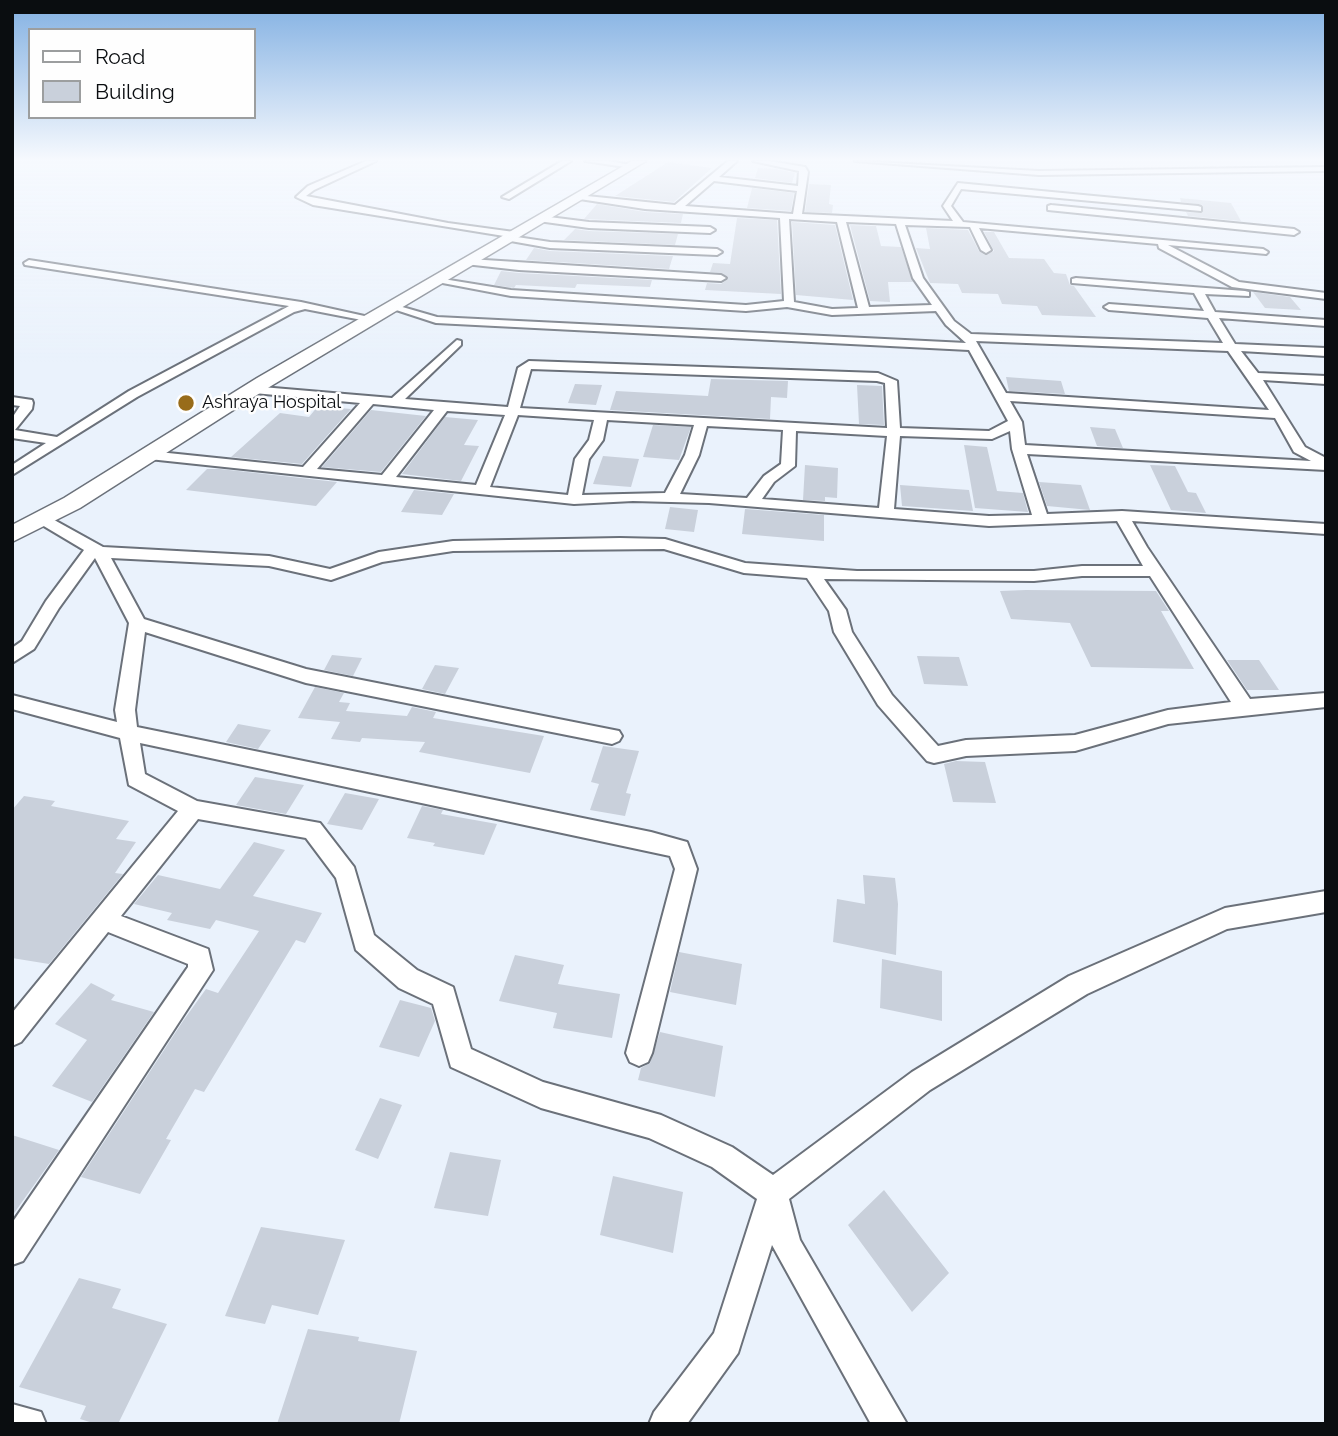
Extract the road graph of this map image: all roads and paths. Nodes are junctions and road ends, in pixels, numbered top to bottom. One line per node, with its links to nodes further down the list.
1 (460, 228): 13 (street)
2 (526, 228): 13 (main road)
3 (662, 228): 11 (street)
4 (784, 228): 27 (street)
5 (843, 228): 32 (street)
6 (902, 228): 31 (street)
7 (975, 228): 16 (street)
8 (1006, 228): 14 (street)
9 (1137, 228): 14 (street)
10 (1255, 228): 12 (street)
11 (710, 230)
12 (1294, 232)
13 (511, 237): 17 (street); 19 (main road)
14 (1135, 240): 15 (street)
15 (1152, 241): 18 (street); 24 (street)
16 (986, 250)
17 (717, 252)
18 (1263, 253)
19 (469, 262): 21 (street); 22 (main road)
20 (29, 263): 28 (street)
21 (721, 278)
22 (437, 281): 27 (street); 29 (main road)
23 (1076, 281): 25 (street)
24 (1263, 288): 25 (street); 26 (street)
25 (1197, 290): 33 (street)
26 (1326, 296)
27 (787, 304): 32 (street)
28 (305, 306): 34 (street); 57 (street)
29 (392, 307): 34 (main road); 36 (street)
30 (1109, 307): 33 (street)
31 (939, 308): 32 (street); 36 (street)
32 (864, 310)
33 (1210, 314): 35 (street); 38 (street)
34 (372, 319): 42 (main road)
35 (1326, 323)
36 (971, 342): 38 (street); 43 (street)
37 (457, 344): 46 (street)
38 (1231, 347): 39 (street); 40 (street)
39 (1326, 352)
40 (1254, 376): 41 (street); 49 (street)
41 (1326, 380)
42 (254, 388): 44 (street); 61 (main road)
43 (1002, 397): 49 (street); 52 (street)
44 (370, 400): 46 (street); 64 (street)
45 (12, 401): 53 (street)
46 (395, 402): 47 (street)
47 (443, 407): 48 (street); 65 (street)
48 (513, 411): 50 (street); 55 (street); 66 (street)
49 (1279, 414): 62 (street)
50 (601, 416): 51 (street); 68 (street)
51 (701, 422): 54 (street); 67 (street)
52 (1015, 422): 55 (street); 59 (street)
53 (12, 426)
54 (790, 427): 55 (street); 69 (street)
55 (894, 432): 70 (street)
56 (12, 435): 57 (street)
57 (58, 441): 60 (street)
58 (12, 448): 60 (street)
59 (1019, 449): 62 (street); 73 (street)
60 (42, 451): 63 (street)
61 (149, 454): 64 (street); 72 (main road)
62 (1326, 465)
63 (12, 471)
64 (307, 471): 65 (street)
65 (386, 480): 66 (street)
66 (481, 490): 68 (street)
67 (671, 497): 68 (street); 69 (street)
68 (574, 500)
69 (751, 503): 70 (street)
70 (886, 512): 73 (street)
71 (1122, 516): 73 (street); 74 (street); 78 (street)
72 (42, 519): 75 (main road); 76 (street)
73 (1041, 519)
74 (1326, 528)
75 (12, 535)
76 (97, 550): 77 (street); 79 (street); 80 (street)
77 (811, 572): 78 (street); 83 (street)
78 (1155, 572): 83 (street)
79 (138, 623): 84 (street); 85 (street)
80 (12, 657)
81 (1326, 700): 83 (street)
82 (12, 702): 84 (street)
83 (1245, 707)
84 (129, 733): 86 (street); 90 (street)
85 (612, 736)
86 (193, 809): 88 (street); 91 (street)
87 (1326, 901): 91 (street)
88 (104, 920): 89 (street); 92 (street)
89 (12, 1033)
90 (639, 1053)
91 (773, 1193): 95 (street); 96 (street)
92 (12, 1250)
93 (12, 1421): 94 (street)
94 (29, 1424)
95 (666, 1424)
96 (890, 1424)

